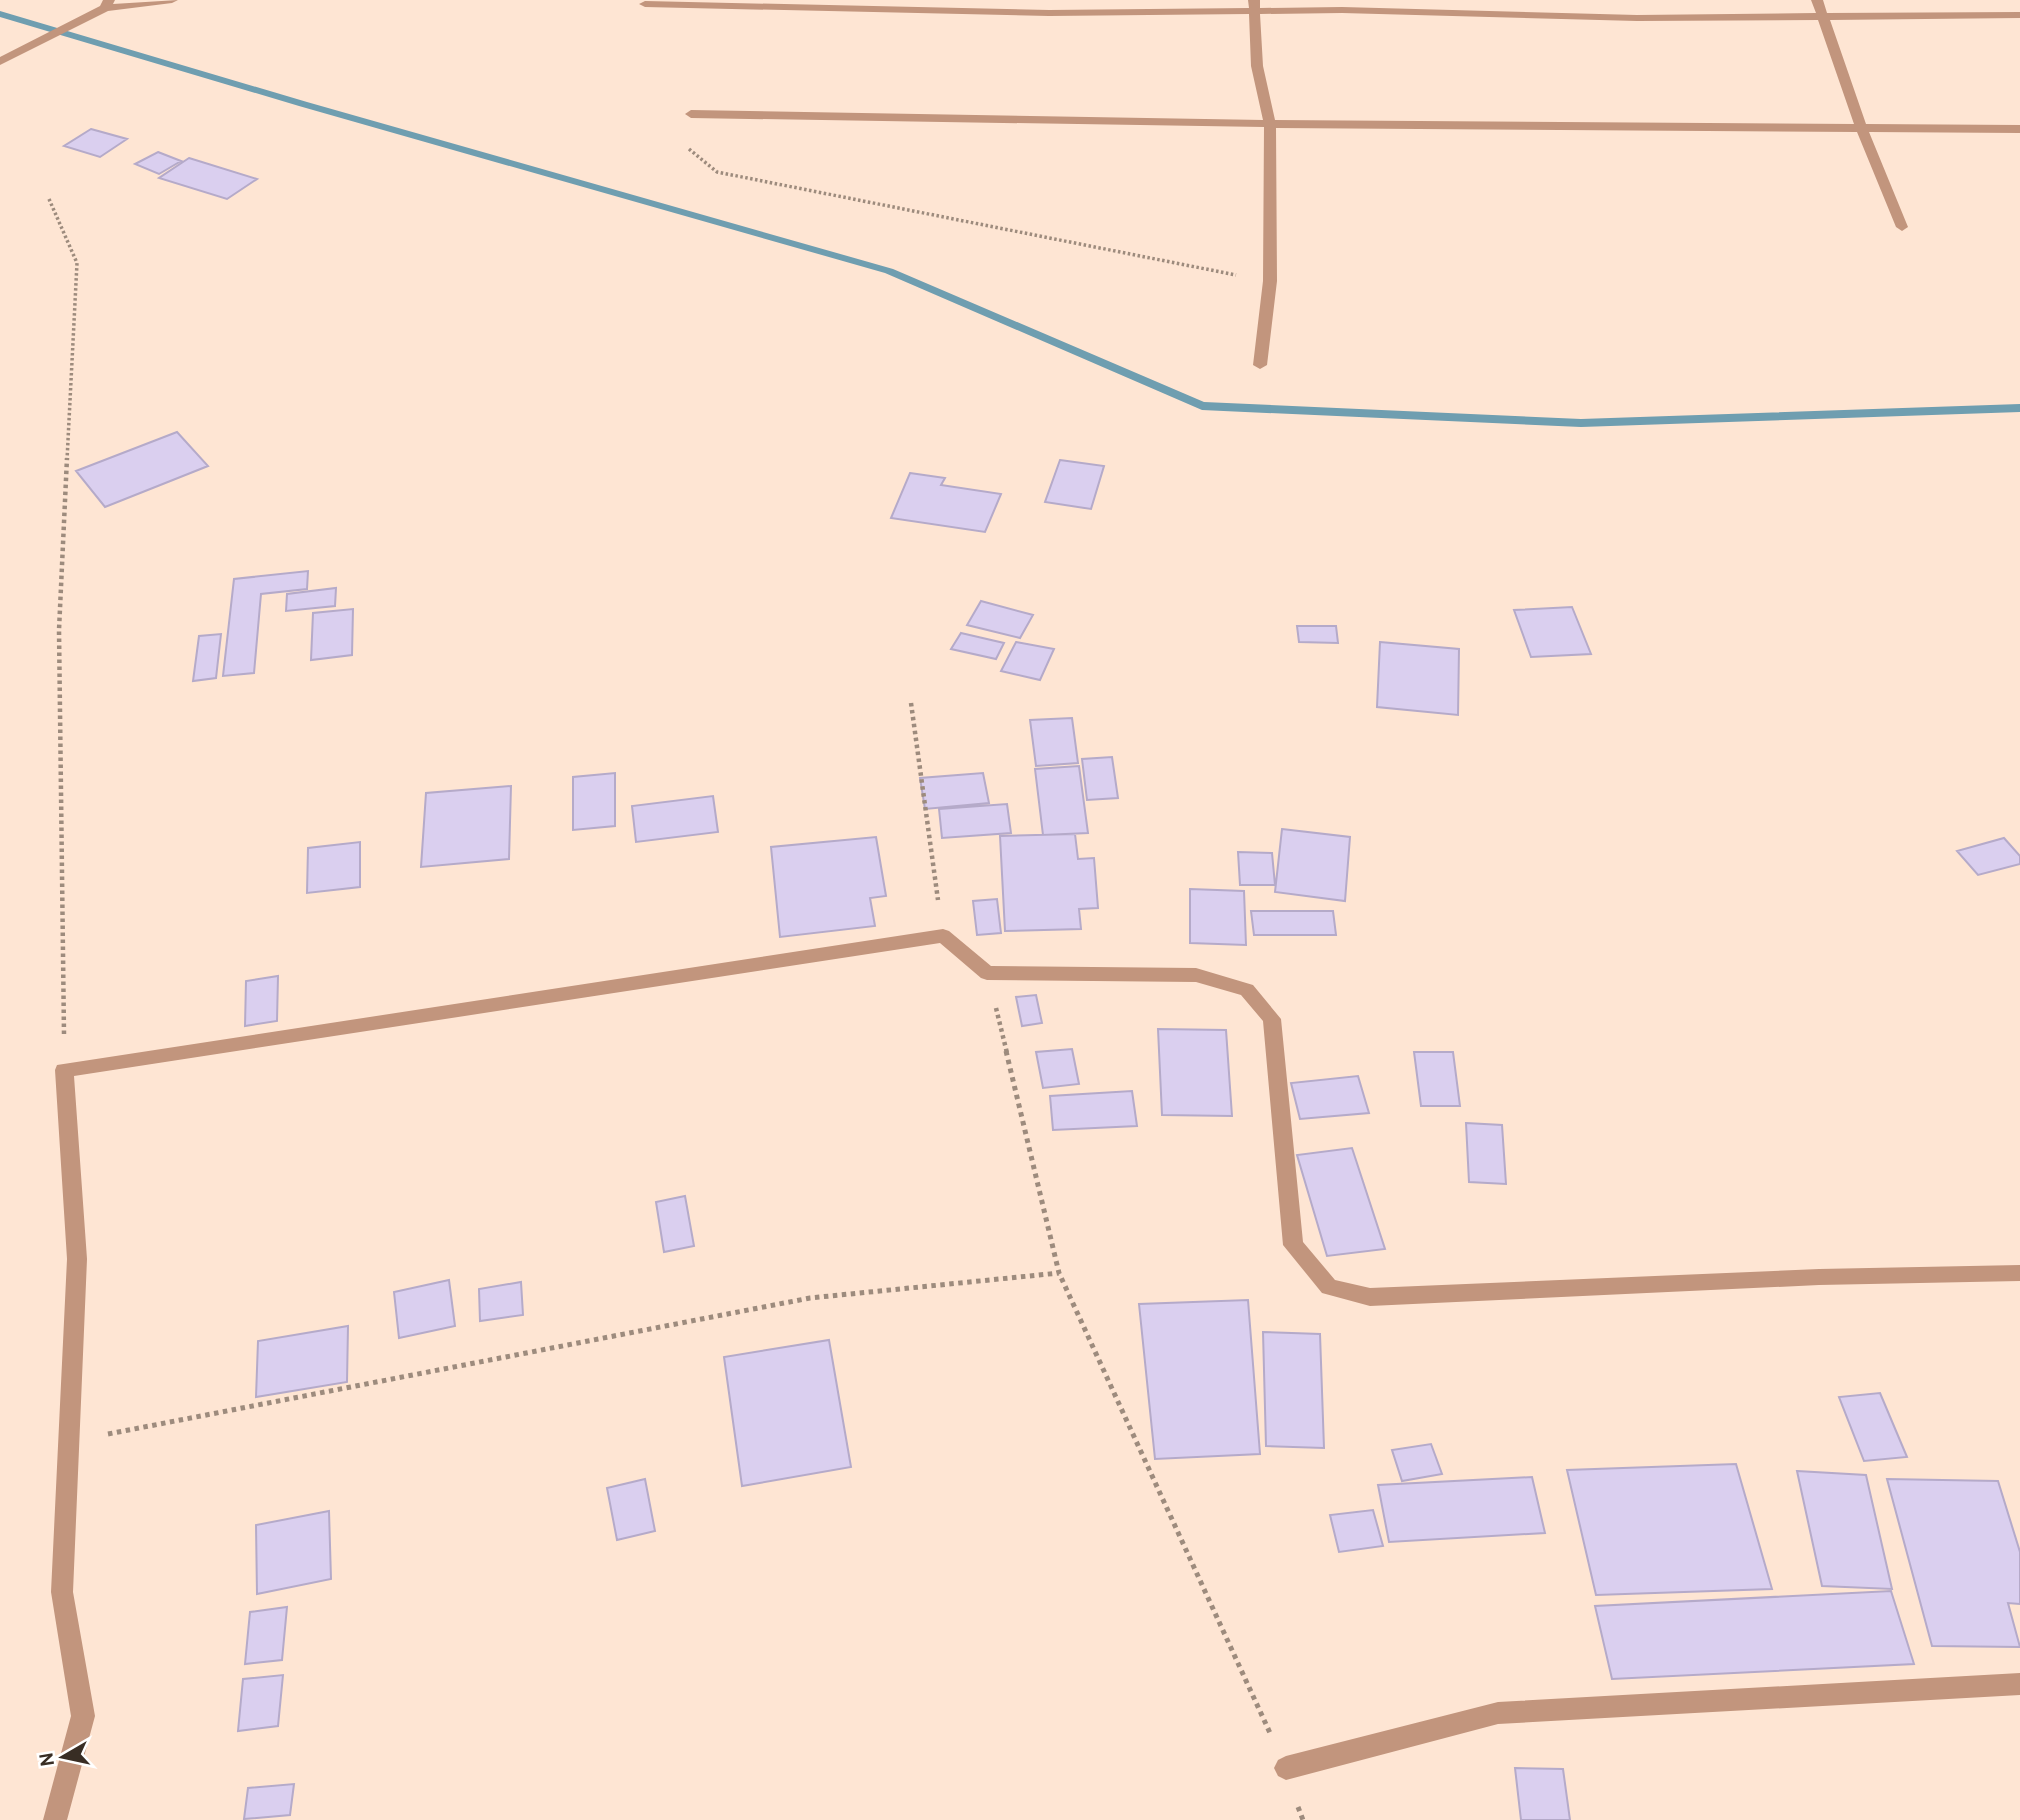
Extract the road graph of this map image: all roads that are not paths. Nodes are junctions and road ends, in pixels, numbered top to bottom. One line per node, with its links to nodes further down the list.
1 (172, 0): 3 (street)
2 (1817, 0): 7 (street)
3 (107, 4): 8 (street)
4 (645, 4): 5 (street)
5 (1254, 6): 7 (street); 10 (street)
6 (2020, 15): 7 (street)
7 (1825, 16): 11 (street)
8 (0, 62)
9 (691, 114): 10 (street)
10 (1270, 124): 11 (street); 14 (street)
11 (1862, 129): 12 (street); 13 (street)
12 (2020, 129)
13 (1902, 227)
14 (1260, 365)
15 (2020, 1273): 18 (street)
16 (2020, 1684): 17 (street)
17 (1286, 1768)
18 (55, 1820)

